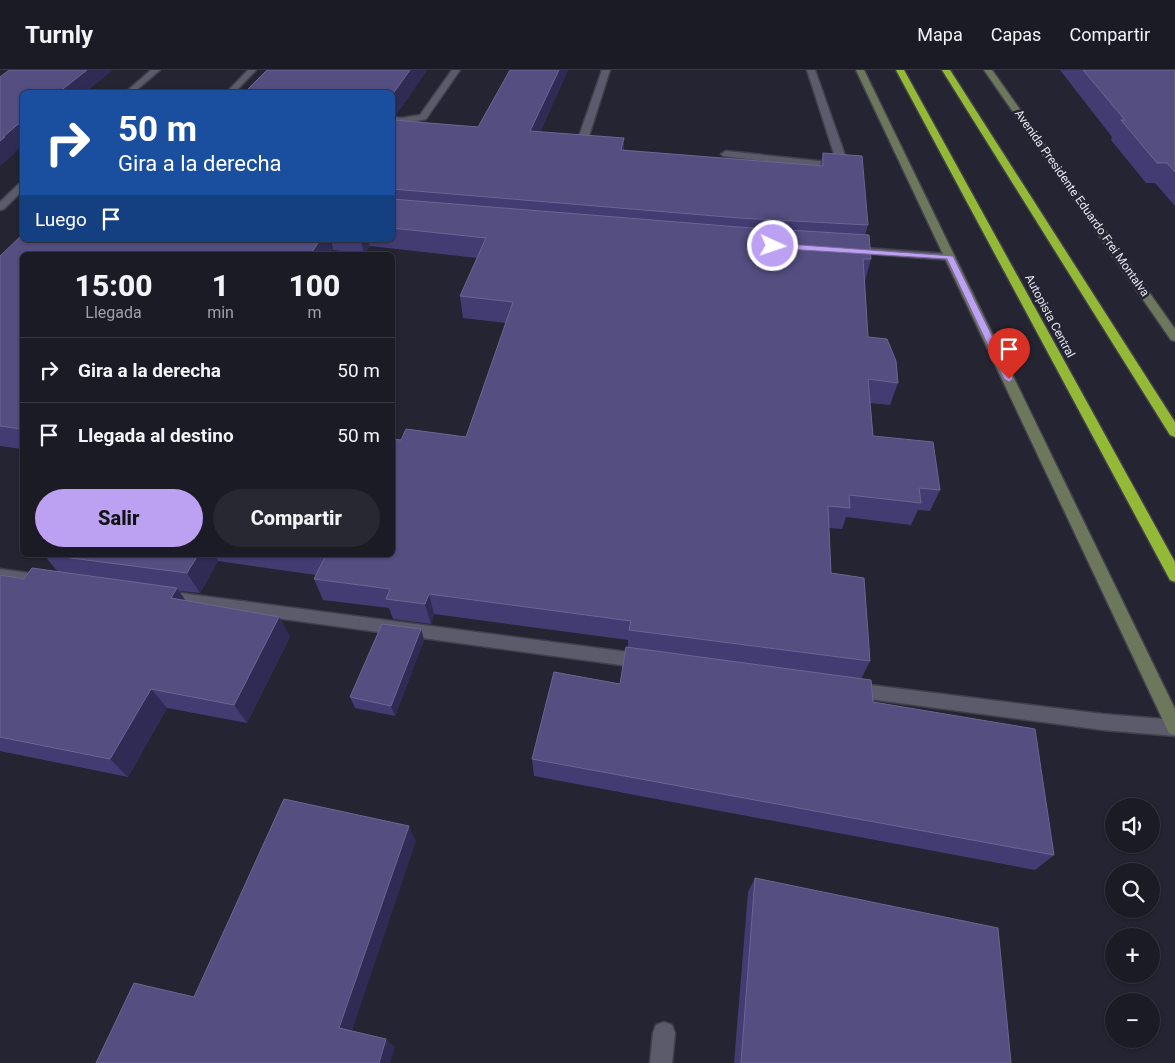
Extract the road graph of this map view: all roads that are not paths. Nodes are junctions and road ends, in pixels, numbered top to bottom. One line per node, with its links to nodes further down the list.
1 (156, 70): 10 (street)
2 (252, 70): 11 (street)
3 (456, 70): 12 (street)
4 (606, 70): 13 (street)
5 (811, 70): 14 (street)
6 (860, 70): 18 (main road)
7 (900, 70): 22 (highway, Autopista Central)
8 (946, 70): 20 (highway)
9 (988, 70): 19 (main road, Avenida Presidente Eduardo Frei Montalva)
10 (132, 90)
11 (233, 90)
12 (395, 120)
13 (581, 145)
14 (726, 154)
15 (20, 188): 16 (street)
16 (0, 206)
17 (834, 249): 18 (street)
18 (950, 257): 27 (main road)
19 (1175, 337)
20 (1175, 432)
21 (0, 575): 23 (street)
22 (1175, 576)
23 (59, 583)
24 (147, 595): 25 (street)
25 (658, 664)
26 (835, 687): 27 (street)
27 (1175, 727)
28 (664, 1033): 29 (street)
29 (661, 1063)

